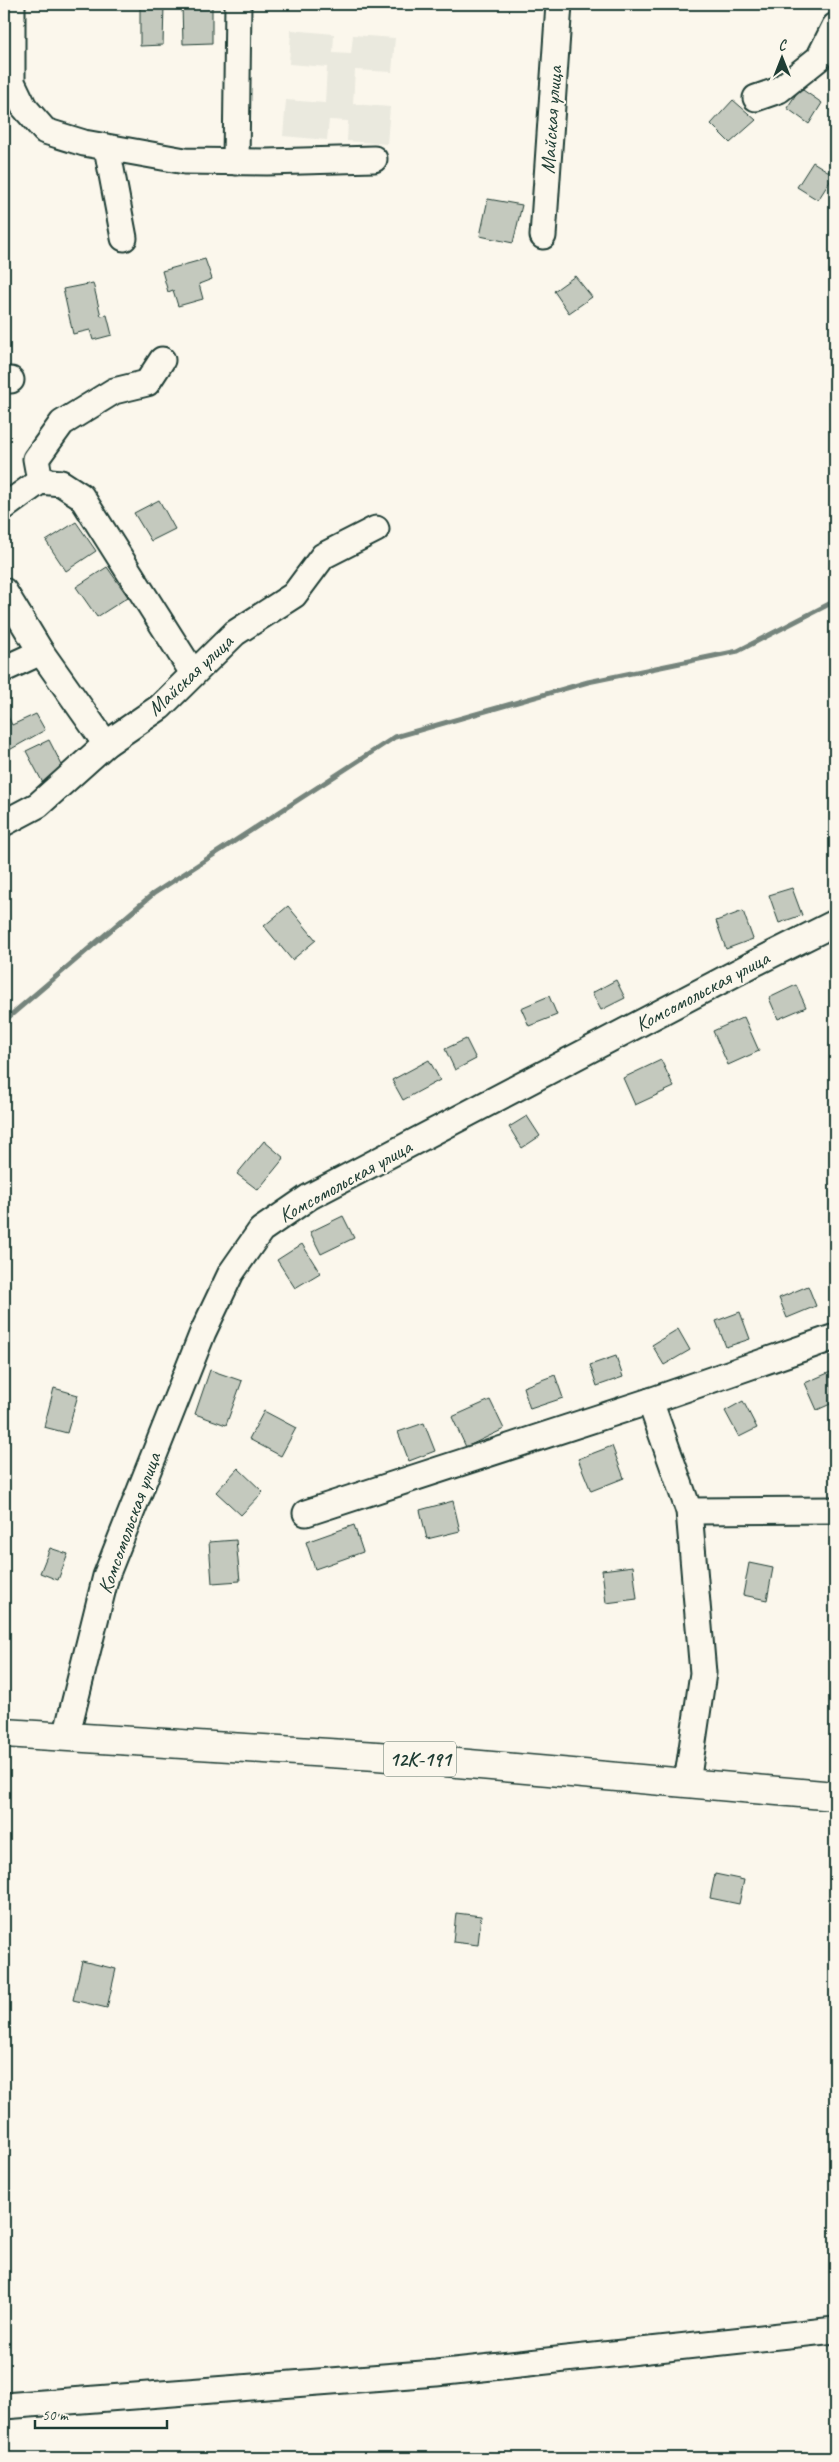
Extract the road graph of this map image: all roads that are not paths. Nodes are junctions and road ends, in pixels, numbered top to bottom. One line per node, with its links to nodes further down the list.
1 (12, 4): 6 (street)
2 (238, 4): 8 (street)
3 (559, 4): 9 (street, Майская улица)
4 (835, 26): 5 (street)
5 (756, 98)
6 (106, 148): 8 (street); 10 (street)
7 (374, 159): 8 (street)
8 (236, 162)
9 (543, 236)
10 (124, 238)
11 (162, 360): 12 (street)
12 (40, 481): 13 (street); 18 (street)
13 (4, 507)
14 (376, 529): 18 (street, Майская улица)
15 (4, 591): 16 (street)
16 (40, 652): 17 (street); 19 (street)
17 (4, 669)
18 (193, 673): 19 (street, Майская улица)
19 (106, 744): 20 (street, Майская улица)
20 (4, 823)
21 (835, 923): 28 (street, Комсомольская улица)
22 (835, 1337): 23 (street)
23 (650, 1400): 25 (street); 26 (street)
24 (835, 1510): 25 (street)
25 (689, 1512): 29 (street)
26 (306, 1513)
27 (4, 1733): 28 (main road, 12К-191)
28 (66, 1737): 29 (main road, 12К-191)
29 (687, 1783): 30 (main road, 12К-191)
30 (835, 1796)
31 (835, 2330): 32 (street)
32 (4, 2406)

